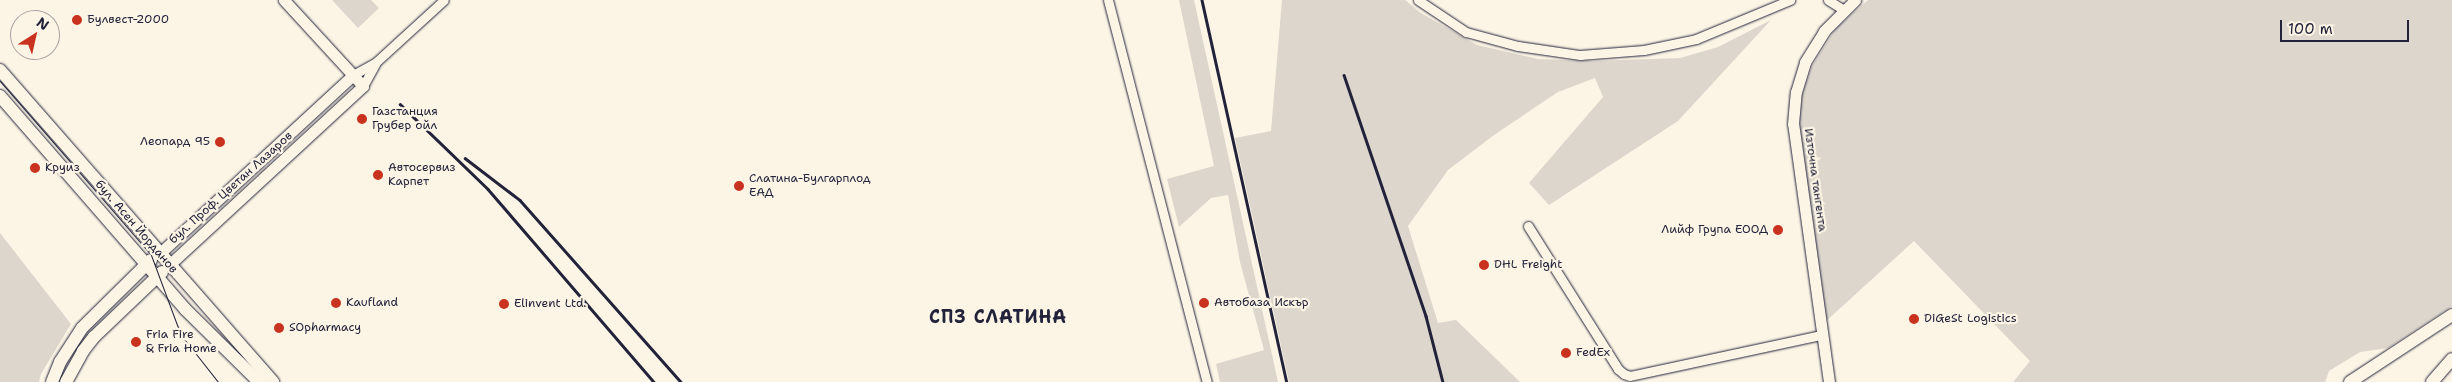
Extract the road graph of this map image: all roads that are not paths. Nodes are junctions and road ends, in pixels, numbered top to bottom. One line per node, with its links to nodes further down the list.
1 (284, 0): 11 (street)
2 (444, 0): 9 (street)
3 (1108, 0): 26 (street)
4 (1418, 0): 5 (street)
5 (1790, 0)
6 (1828, 0): 8 (street)
7 (1855, 0): 8 (street, Източна тангента)
8 (1844, 10): 20 (street, Източна тангента)
9 (375, 64): 11 (street); 12 (street)
10 (0, 70): 15 (main road, бул. Асен Йорданов)
11 (352, 75): 12 (street); 15 (street, бул. Проф. Цветан Лазаров)
12 (363, 86): 17 (street, бул. Проф. Цветан Лазаров)
13 (0, 96): 16 (main road, бул. Асен Йорданов)
14 (1528, 226): 20 (street)
15 (159, 254): 16 (main road, бул. Проф. Цветан Лазаров); 17 (main road, бул. Асен Йорданов)
16 (146, 264): 18 (main road, бул. Асен Йорданов); 22 (main road, бул. Проф. Цветан Лазаров)
17 (169, 265): 18 (main road, бул. Проф. Цветан Лазаров); 25 (main road, бул. Асен Йорданов)
18 (157, 277): 23 (main road, бул. Проф. Цветан Лазаров); 24 (main road, бул. Асен Йорданов)
19 (2452, 315): 28 (main road)
20 (1822, 335): 27 (street, Източна тангента)
21 (2452, 359): 29 (main road)
22 (52, 382)
23 (66, 382)
24 (259, 382)
25 (273, 382)
26 (1207, 382)
27 (1829, 382)
28 (2350, 382)
29 (2432, 382)

